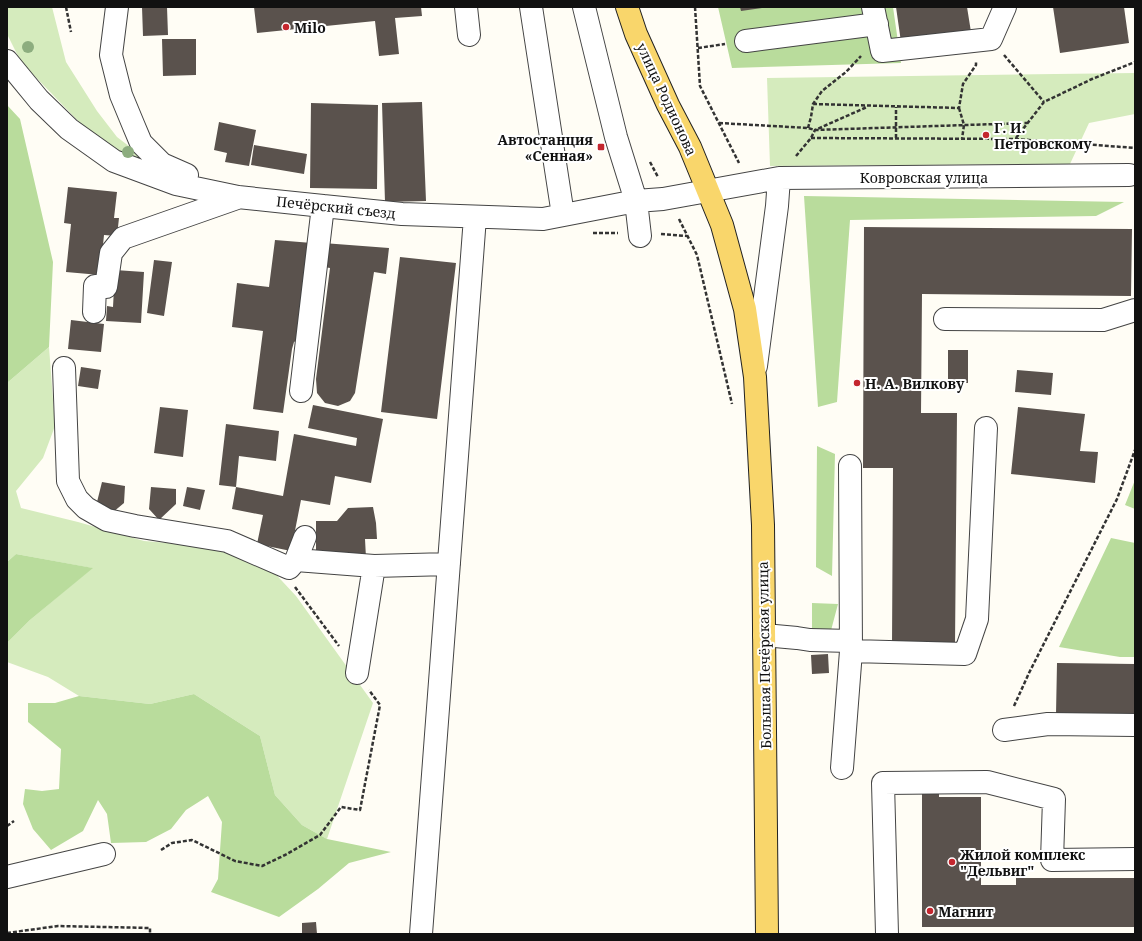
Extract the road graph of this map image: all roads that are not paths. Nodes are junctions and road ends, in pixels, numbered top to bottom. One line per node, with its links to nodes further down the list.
1 (118, 7): 14 (street)
2 (466, 7): 8 (street)
3 (531, 7): 17 (street)
4 (584, 7): 15 (street)
5 (1005, 7): 7 (street)
6 (628, 9): 13 (main road, улица Родионова)
7 (870, 19): 9 (street)
8 (469, 35)
9 (746, 41)
10 (7, 60): 14 (street, Печёрский съезд)
11 (1133, 173): 12 (street, Ковровская улица)
12 (779, 178): 13 (street, Ковровская улица); 24 (street, Большая Печёрская улица)
13 (708, 190): 15 (street, Печёрский съезд); 24 (main road, Большая Печёрская улица)
14 (238, 197): 16 (street, Печёрский съезд); 21 (street)
15 (636, 202): 17 (street, Печёрский съезд); 19 (street)
16 (323, 206): 18 (street, Печёрский съезд); 25 (street)
17 (563, 216): 18 (street, Печёрский съезд)
18 (475, 217): 30 (street)
19 (640, 234)
20 (1135, 310): 22 (street)
21 (94, 312)
22 (945, 319)
23 (64, 368): 29 (street)
24 (755, 377): 32 (main road, Большая Печёрская улица)
25 (301, 391)
26 (986, 428): 33 (street)
27 (850, 466): 33 (street)
28 (305, 537): 29 (street)
29 (292, 564): 31 (street)
30 (449, 564): 31 (street); 41 (street)
31 (374, 566): 34 (street)
32 (764, 635): 33 (street); 42 (main road, Большая Печёрская улица)
33 (851, 646): 37 (street)
34 (357, 673)
35 (1135, 724): 36 (street)
36 (1004, 730)
37 (842, 768)
38 (104, 854): 40 (street)
39 (1135, 859): 43 (street)
40 (7, 877)
41 (421, 934)
42 (767, 934)
43 (887, 934)

